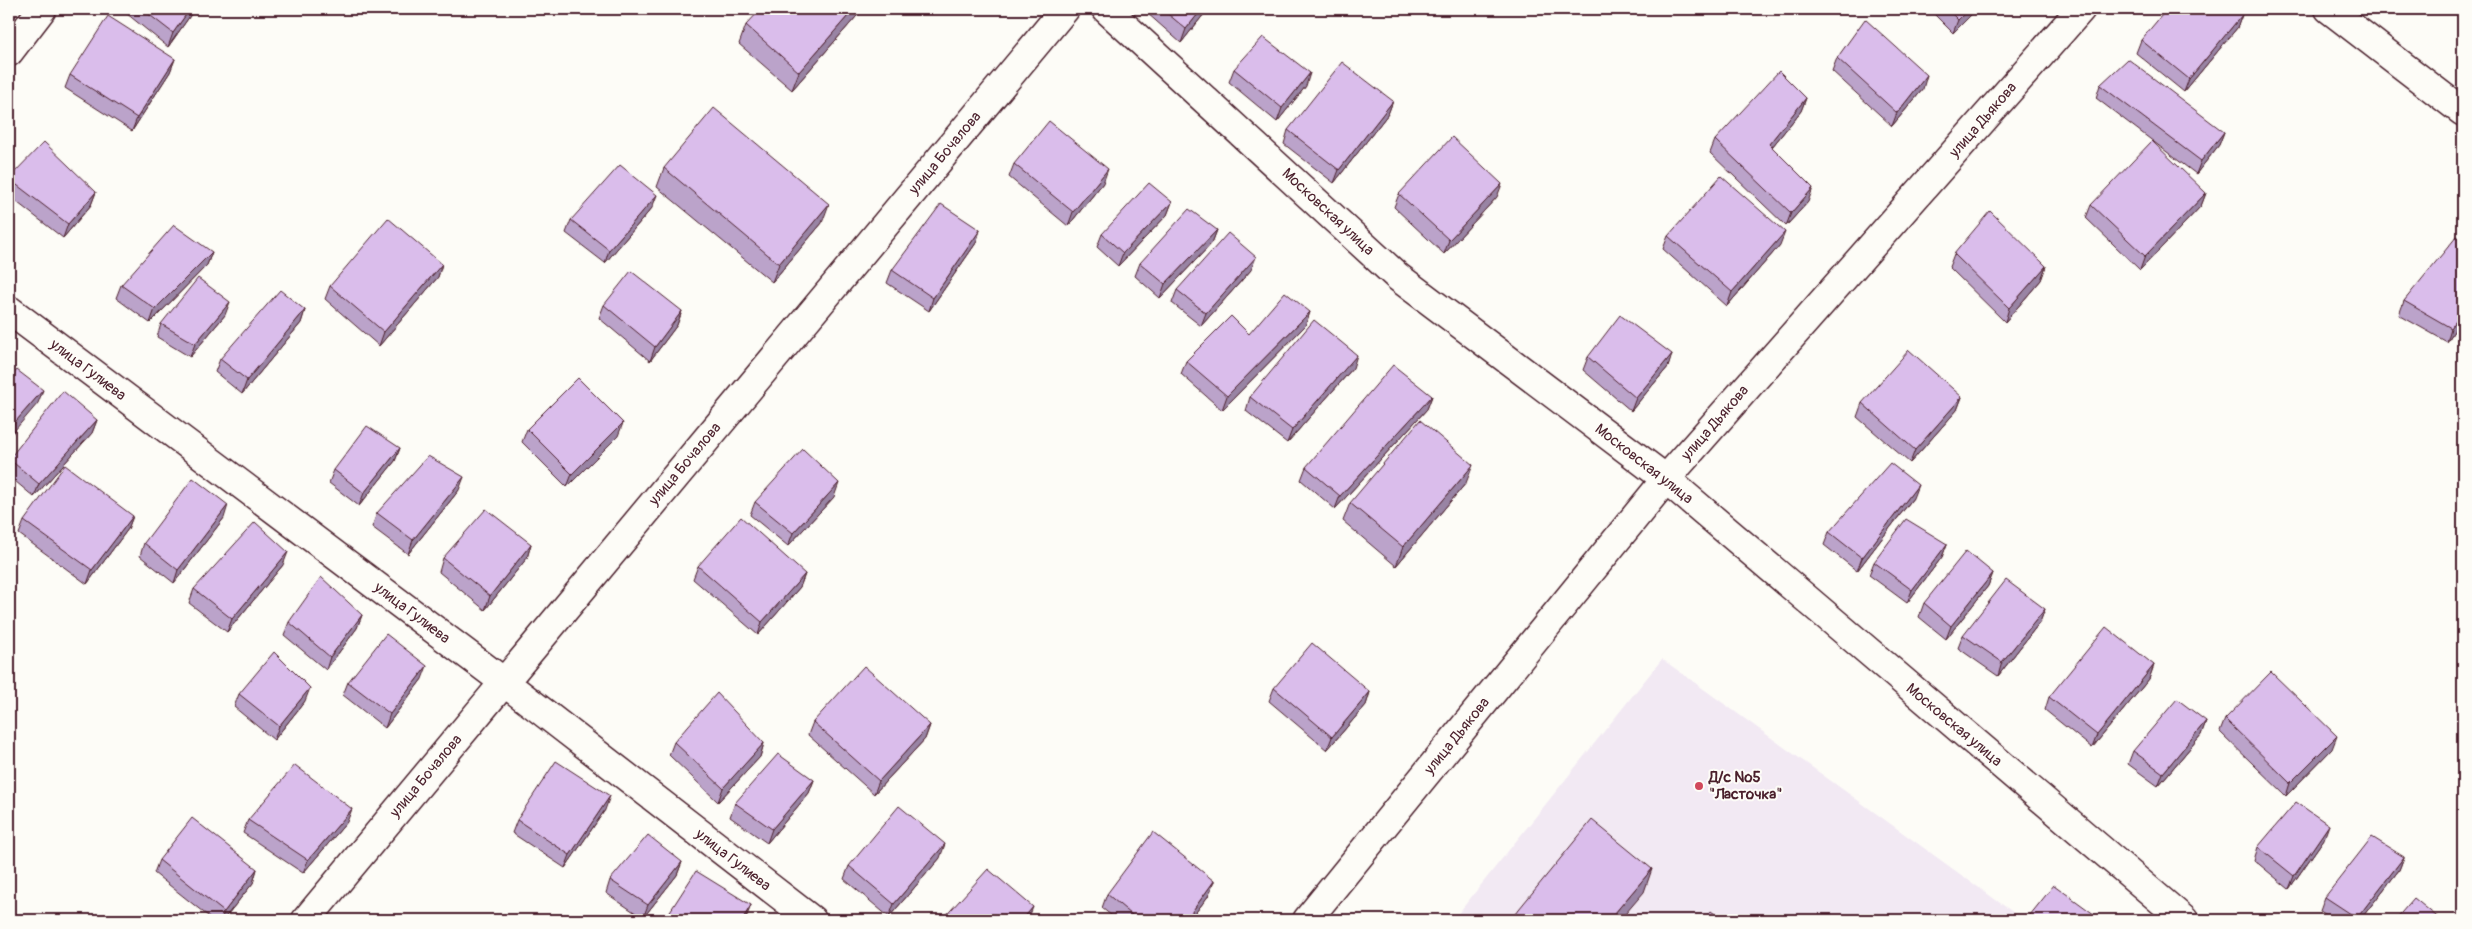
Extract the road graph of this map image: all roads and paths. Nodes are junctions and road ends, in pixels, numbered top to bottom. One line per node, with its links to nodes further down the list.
1 (42, 9): 6 (street)
2 (1065, 9): 10 (street, улица Бочалова)
3 (1106, 9): 9 (street, Московская улица)
4 (2081, 9): 9 (street, улица Дьякова)
5 (2330, 9): 7 (street)
6 (9, 52)
7 (2463, 112)
8 (9, 310): 10 (street, улица Гулиева)
9 (1666, 479): 13 (street, улица Дьякова); 14 (street, Московская улица)
10 (504, 682): 11 (street, улица Бочалова); 12 (street, улица Гулиева)
11 (306, 920)
12 (812, 920)
13 (1307, 920)
14 (2184, 920)

